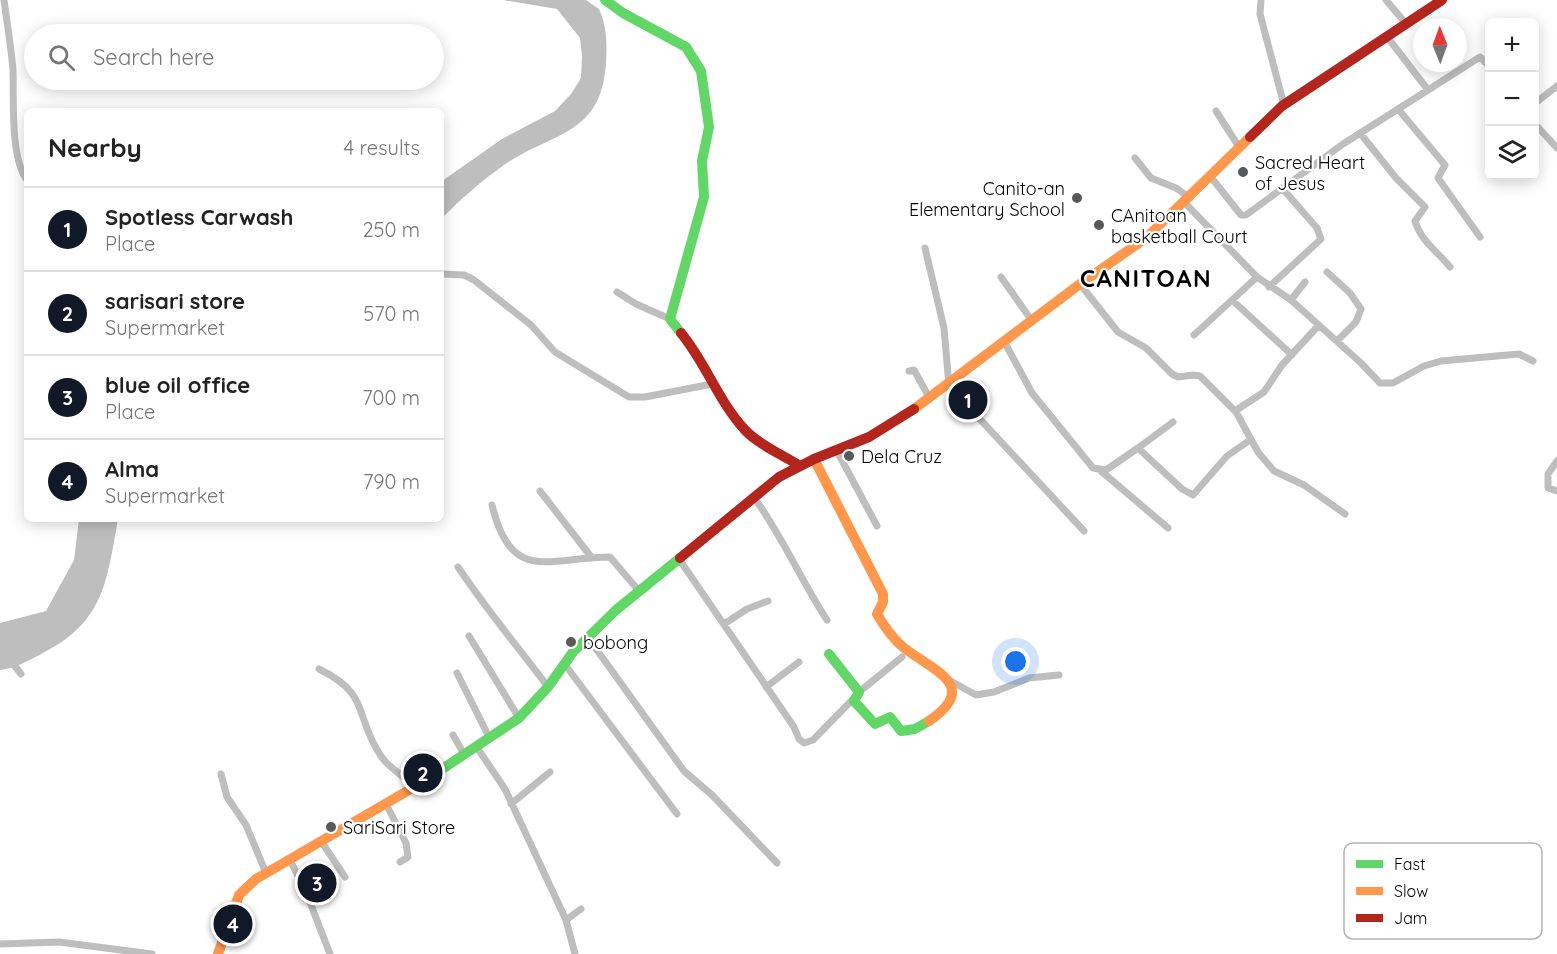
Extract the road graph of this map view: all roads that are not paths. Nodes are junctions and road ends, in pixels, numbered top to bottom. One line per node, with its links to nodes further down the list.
1 (4, 0): 20 (street)
2 (606, 0): 37 (street)
3 (1261, 0): 12 (street)
4 (1386, 0): 6 (street)
5 (1442, 0): 6 (street)
6 (1407, 25): 7 (street)
7 (1388, 38): 10 (street); 12 (street)
8 (1485, 62): 10 (street)
9 (1557, 86): 11 (street)
10 (1428, 90): 13 (street)
11 (1539, 100)
12 (1284, 105): 17 (street)
13 (1398, 109): 16 (street); 24 (street)
14 (1216, 111): 17 (street)
15 (1537, 126): 18 (street)
16 (1360, 133): 22 (street); 26 (street)
17 (1239, 147): 21 (street)
18 (1557, 148)
19 (1135, 158): 23 (street)
20 (24, 174)
21 (1210, 176): 22 (street); 23 (street)
22 (1282, 188): 33 (street)
23 (1187, 200): 30 (street); 32 (street)
24 (1480, 237)
25 (926, 248): 47 (street)
26 (1450, 267)
27 (1327, 272): 41 (street)
28 (444, 274): 46 (street)
29 (1001, 277): 38 (street)
30 (1257, 277): 33 (street); 35 (street)
31 (1305, 282): 36 (street)
32 (1080, 284): 38 (street); 49 (street)
33 (1269, 287): 36 (street)
34 (617, 292): 37 (street)
35 (1232, 300): 40 (street); 43 (street)
36 (1291, 300): 39 (street)
37 (670, 319): 46 (street)
38 (1032, 321): 42 (street)
39 (1319, 326): 41 (street); 43 (street)
40 (1194, 335)
41 (1337, 341): 44 (street)
42 (1005, 343): 47 (street); 57 (street)
43 (1292, 355): 49 (street)
44 (1533, 361)
45 (909, 371): 48 (street)
46 (712, 384): 56 (street)
47 (949, 386): 48 (street); 65 (street)
48 (930, 399): 53 (street)
49 (1235, 411): 51 (street)
50 (1173, 422): 52 (street)
51 (1250, 440): 52 (street); 62 (street)
52 (1138, 448): 57 (street)
53 (837, 451): 54 (street); 63 (street)
54 (814, 459): 56 (street); 84 (street)
55 (1557, 461): 59 (street)
56 (801, 466): 60 (street)
57 (1101, 471): 64 (street)
58 (540, 491): 66 (street)
59 (1557, 491)
60 (755, 499): 67 (street); 71 (street)
61 (492, 505): 66 (street)
62 (1345, 514)
63 (877, 526)
64 (1168, 528)
65 (1084, 531)
66 (592, 558): 69 (street)
67 (680, 559): 69 (street); 72 (street)
68 (458, 567): 85 (street)
69 (639, 591): 74 (street)
70 (768, 601): 72 (street)
71 (827, 620)
72 (724, 624): 86 (street)
73 (469, 636): 88 (street)
74 (589, 639): 79 (street); 102 (street)
75 (829, 654): 87 (street)
76 (902, 657): 87 (street)
77 (0, 661): 82 (street)
78 (799, 662): 86 (street)
79 (566, 666): 85 (street); 98 (street)
80 (319, 669): 95 (street)
81 (457, 673): 90 (street)
82 (21, 674)
83 (1059, 675): 84 (street)
84 (942, 676): 87 (street)
85 (548, 687): 88 (street)
86 (766, 687): 87 (street)
87 (856, 695)
88 (519, 718): 90 (street)
89 (453, 735): 92 (street)
90 (489, 737): 91 (street)
91 (476, 746): 92 (street); 97 (street)
92 (464, 754): 95 (street)
93 (550, 772): 97 (street)
94 (221, 774): 103 (street)
95 (414, 788): 96 (street)
96 (386, 804): 99 (street); 101 (street)
97 (511, 804): 106 (street)
98 (677, 814)
99 (321, 841): 100 (street); 104 (street)
100 (290, 860): 103 (street); 110 (street)
101 (400, 862)
102 (777, 863)
103 (267, 873): 109 (street)
104 (345, 877)
105 (581, 909): 106 (street)
106 (567, 920): 111 (street)
107 (0, 944): 108 (street)
108 (152, 954)
109 (218, 954)
110 (330, 954)
111 (574, 954)

